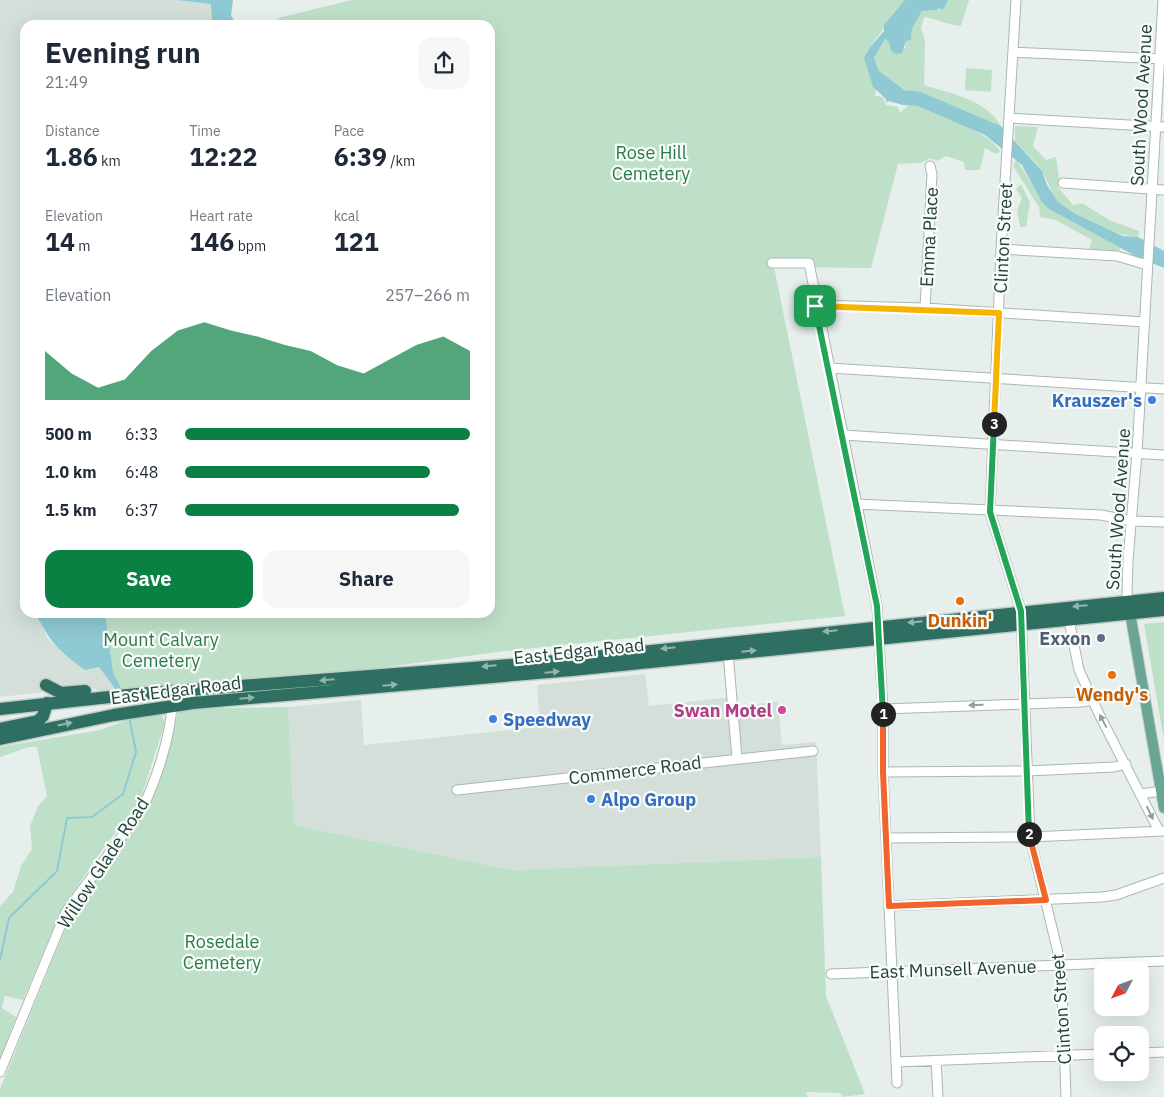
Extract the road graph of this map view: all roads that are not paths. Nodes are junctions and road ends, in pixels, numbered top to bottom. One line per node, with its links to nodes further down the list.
1 (1016, 0): 3 (street, Clinton Street)
2 (1163, 0): 4 (street, South Wood Avenue)
3 (1013, 52): 4 (street); 5 (street, Clinton Street)
4 (1162, 59): 6 (street, South Wood Avenue)
5 (1009, 118): 6 (street); 11 (street, Clinton Street)
6 (1160, 127): 9 (street, South Wood Avenue)
7 (930, 166): 15 (street, Emma Place)
8 (1063, 183): 9 (street)
9 (1153, 189): 10 (street); 13 (street, South Wood Avenue)
10 (1164, 190)
11 (1001, 249): 13 (street); 16 (street, Clinton Street)
12 (772, 264): 14 (street)
13 (1147, 264): 17 (street, South Wood Avenue)
14 (815, 306): 15 (street); 18 (street)
15 (925, 308): 16 (street)
16 (999, 313): 17 (street); 19 (street, Clinton Street)
17 (1145, 322): 20 (street, South Wood Avenue)
18 (830, 368): 19 (street); 22 (street)
19 (996, 378): 20 (street); 23 (street, Clinton Street)
20 (1141, 387): 21 (street); 24 (street, South Wood Avenue)
21 (1164, 388)
22 (843, 435): 23 (street); 26 (street)
23 (993, 444): 24 (street); 27 (street, Clinton Street)
24 (1138, 453): 25 (street); 28 (street, South Wood Avenue)
25 (1164, 455)
26 (856, 504): 27 (street); 35 (street)
27 (990, 510): 28 (street); 33 (street, Clinton Street)
28 (1132, 521): 29 (street); 31 (street, South Wood Avenue)
29 (1164, 522)
30 (1164, 598): 31 (highway, East Edgar Road)
31 (1130, 608): 32 (highway, East Edgar Road); 33 (highway, East Edgar Road, one-way to 33); 34 (highway, East Edgar Road); 55 (main road, South Wood Avenue)
32 (1164, 610)
33 (1021, 617): 34 (highway, East Edgar Road); 35 (highway, East Edgar Road); 35 (highway, East Edgar Road, one-way to 35); 41 (street, Clinton Street)
34 (1069, 620): 40 (street)
35 (879, 632): 36 (highway, East Edgar Road, one-way to 35); 38 (highway, East Edgar Road, one-way to 38); 45 (street)
36 (728, 653): 39 (highway, East Edgar Road, one-way to 36); 50 (street)
37 (46, 685): 38 (highway)
38 (106, 698): 43 (highway, East Edgar Road)
39 (223, 700): 42 (highway, East Edgar Road); 43 (highway)
40 (1092, 700): 41 (street); 51 (street, one-way to 40)
41 (1025, 703): 45 (street, one-way to 45); 52 (street, Clinton Street)
42 (172, 706): 48 (highway, East Edgar Road, one-way to 42); 74 (street, Willow Glade Road)
43 (46, 707): 44 (highway, East Edgar Road); 46 (highway); 47 (highway)
44 (0, 709)
45 (883, 709): 53 (street)
46 (0, 718)
47 (0, 729)
48 (0, 739)
49 (813, 750): 50 (street, Commerce Road)
50 (738, 758): 54 (street, Commerce Road)
51 (1126, 764): 52 (street); 56 (street)
52 (1027, 771): 53 (street); 59 (street, Clinton Street)
53 (883, 772): 60 (street)
54 (458, 790)
55 (1161, 791): 56 (street); 57 (main road, South Wood Avenue)
56 (1141, 794): 58 (street, one-way to 58)
57 (1164, 808)
58 (1161, 831): 59 (street)
59 (1030, 837): 60 (street); 62 (street, Clinton Street)
60 (886, 838): 63 (street)
61 (1164, 878): 62 (street)
62 (1046, 900): 63 (street); 65 (street, Clinton Street)
63 (889, 906): 66 (street)
64 (1164, 961): 65 (street, East Munsell Avenue)
65 (1061, 965): 66 (street, East Munsell Avenue); 71 (street, Clinton Street)
66 (892, 972): 67 (street, East Munsell Avenue); 73 (street)
67 (831, 974)
68 (1164, 1052): 69 (street)
69 (1149, 1053)
70 (1094, 1054): 71 (street)
71 (1065, 1055): 72 (street); 77 (street, Clinton Street)
72 (936, 1060): 73 (street); 76 (street)
73 (896, 1062): 75 (street)
74 (0, 1072)
75 (897, 1083)
76 (938, 1097)
77 (1066, 1097)

